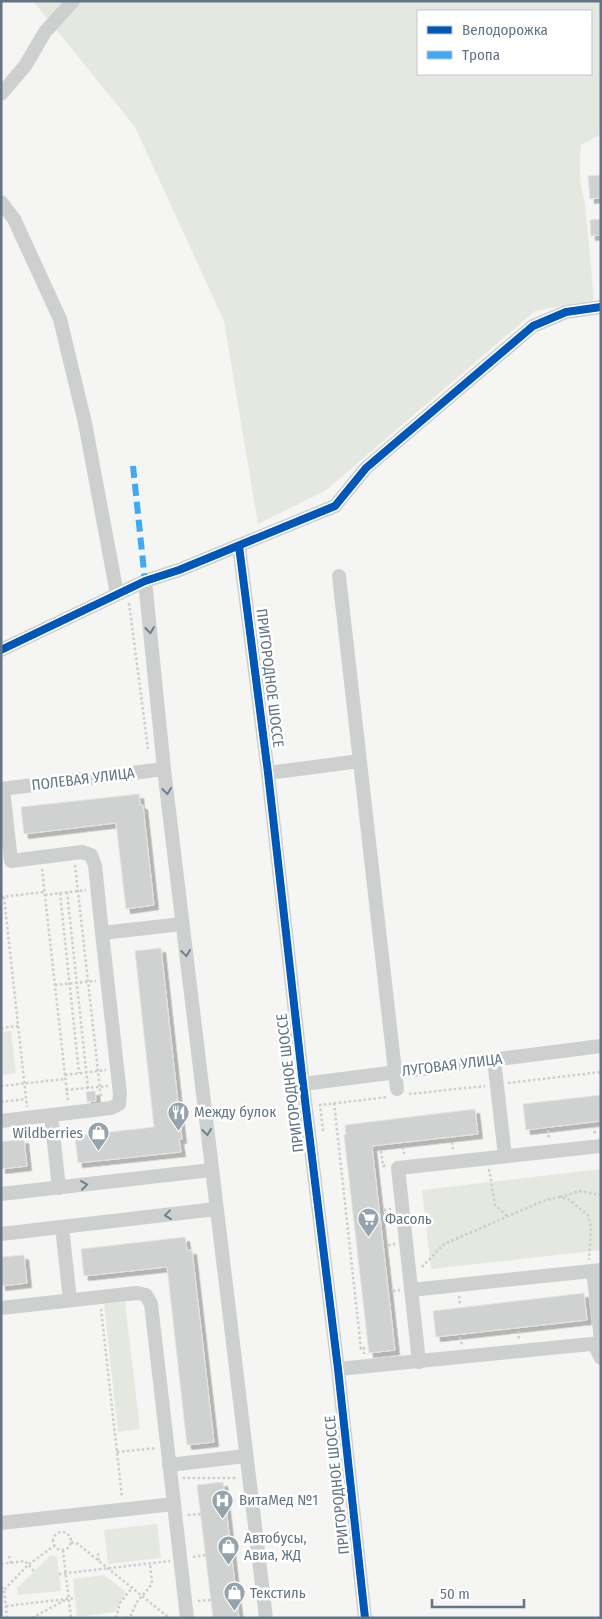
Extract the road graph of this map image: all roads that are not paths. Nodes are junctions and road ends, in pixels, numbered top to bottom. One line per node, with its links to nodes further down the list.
1 (73, 1): 2 (street)
2 (1, 94)
3 (1, 202): 8 (street)
4 (601, 307): 5 (street)
5 (239, 546): 7 (street); 12 (street, ПРИГОРОДНОЕ ШОССЕ)
6 (339, 576): 10 (street)
7 (145, 581): 8 (street); 11 (street, one-way to 11)
8 (122, 592): 9 (street)
9 (1, 650)
10 (360, 762): 12 (street); 19 (street)
11 (157, 769): 13 (street, ПОЛЕВАЯ УЛИЦА); 15 (street, one-way to 15)
12 (268, 773): 20 (street, ПРИГОРОДНОЕ ШОССЕ)
13 (2, 789): 14 (street)
14 (6, 861): 16 (street)
15 (182, 924): 16 (street); 26 (street, one-way to 26)
16 (102, 933): 22 (street)
17 (601, 1046): 18 (street, ЛУГОВАЯ УЛИЦА)
18 (494, 1060): 19 (street, ЛУГОВАЯ УЛИЦА); 25 (street)
19 (395, 1072): 20 (street, ЛУГОВАЯ УЛИЦА); 21 (street)
20 (303, 1084): 39 (street, ПРИГОРОДНОЕ ШОССЕ)
21 (396, 1094)
22 (50, 1115): 23 (street); 27 (street)
23 (1, 1121)
24 (601, 1146): 25 (street)
25 (505, 1156): 33 (street)
26 (212, 1170): 27 (street, one-way to 26); 29 (street)
27 (58, 1188): 28 (street)
28 (1, 1194)
29 (216, 1209): 30 (street, one-way to 30); 40 (street)
30 (62, 1227): 31 (street); 34 (street)
31 (1, 1234)
32 (595, 1271): 33 (street); 36 (street)
33 (411, 1290): 38 (street)
34 (70, 1300): 35 (street); 41 (street)
35 (1, 1308)
36 (598, 1342): 37 (street); 38 (street)
37 (601, 1358)
38 (419, 1362): 39 (street)
39 (338, 1369): 46 (street, ПРИГОРОДНОЕ ШОССЕ)
40 (246, 1456): 41 (street); 45 (street)
41 (169, 1465): 42 (street)
42 (181, 1505): 43 (street); 44 (street)
43 (1, 1523)
44 (187, 1618)
45 (266, 1618)
46 (365, 1618)

